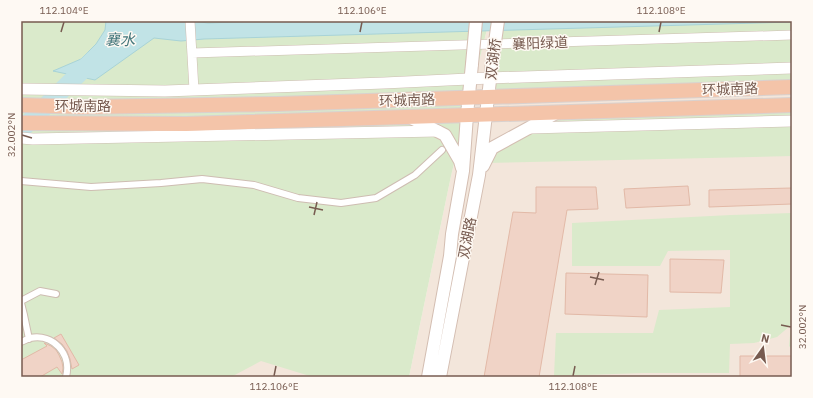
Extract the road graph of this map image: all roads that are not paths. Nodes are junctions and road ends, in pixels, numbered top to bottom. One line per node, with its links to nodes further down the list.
1 (190, 21): 5 (street)
2 (476, 21): 8 (main road, 双湖桥, bridge)
3 (498, 21): 7 (main road, 双湖桥, bridge)
4 (792, 35): 5 (street, 襄阳绿道)
5 (192, 51): 11 (street)
6 (792, 68): 7 (street)
7 (490, 78): 8 (street); 12 (main road, 双湖桥)
8 (470, 79): 11 (street); 13 (main road, 双湖桥)
9 (792, 87): 12 (highway, 环城南路)
10 (26, 89): 11 (street)
11 (194, 90)
12 (488, 97): 13 (highway, 环城南路); 17 (main road, 双湖路)
13 (468, 98): 14 (highway, 环城南路); 18 (main road, 双湖路)
14 (21, 105)
15 (792, 105): 16 (highway, 环城南路)
16 (558, 112): 17 (highway, 环城南路); 22 (main road)
17 (486, 114): 18 (highway, 环城南路); 27 (main road, 双湖路)
18 (467, 115): 19 (highway, 环城南路); 26 (main road, 双湖路)
19 (409, 117): 21 (highway, 环城南路); 23 (main road)
20 (792, 121): 22 (street)
21 (21, 122)
22 (530, 128): 27 (main road)
23 (438, 131): 24 (street); 26 (main road)
24 (21, 138)
25 (442, 150): 28 (street)
26 (463, 171): 34 (main road, 双湖路)
27 (479, 174): 35 (main road, 双湖路)
28 (21, 181)
29 (56, 294): 30 (street)
30 (21, 302): 31 (street)
31 (29, 339): 32 (street); 33 (street)
32 (21, 342)
33 (66, 377)
34 (428, 377)
35 (440, 377)

